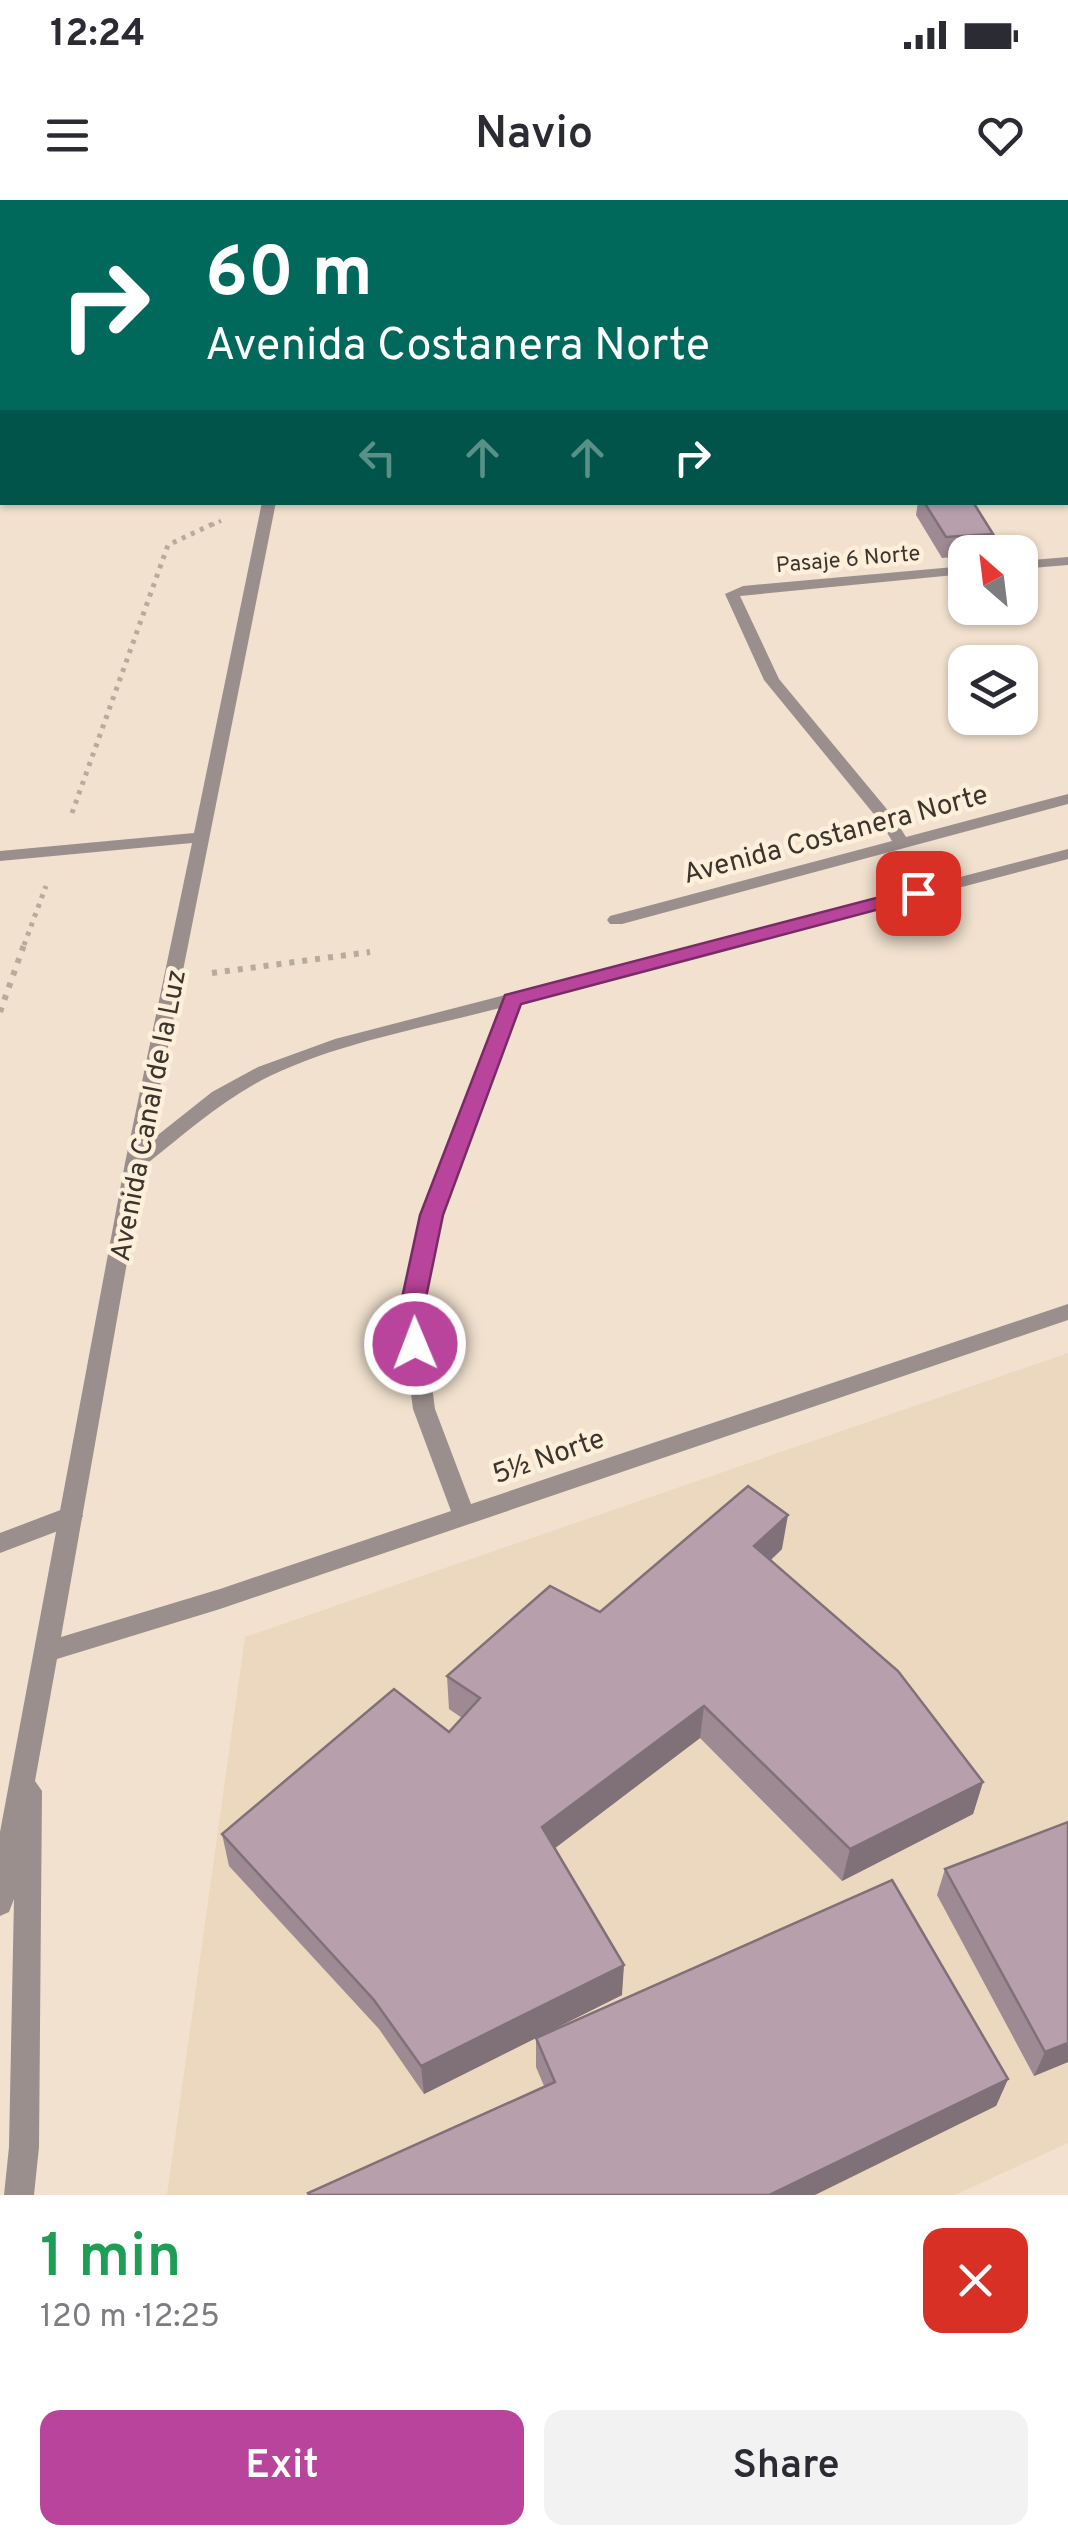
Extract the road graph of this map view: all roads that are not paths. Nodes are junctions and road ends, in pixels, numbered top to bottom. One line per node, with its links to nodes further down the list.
1 (268, 505): 6 (street, Avenida Canal de la Luz)
2 (1068, 561): 3 (street)
3 (1038, 564)
4 (948, 572): 7 (street, Pasaje 6 Norte)
5 (1068, 799): 7 (street, Avenida Costanera Norte)
6 (203, 837): 9 (street); 12 (street, Avenida Canal de la Luz)
7 (902, 844): 10 (street, Avenida Costanera Norte)
8 (1068, 854): 11 (street)
9 (0, 856)
10 (616, 920)
11 (512, 999): 12 (street); 14 (street)
12 (135, 1163): 15 (street, Avenida Canal de la Luz)
13 (1068, 1312): 14 (street, 5½ Norte)
14 (464, 1515): 17 (street, 5½ Norte)
15 (72, 1516): 16 (street); 17 (street, Avenida Canal de la Luz)
16 (0, 1543)
17 (46, 1652): 18 (street, Avenida Canal de la Luz)
18 (30, 1729): 19 (street, Avenida Canal de la Luz); 20 (street, Avenida Canal de la Luz)
19 (0, 1904)
20 (18, 2195)

